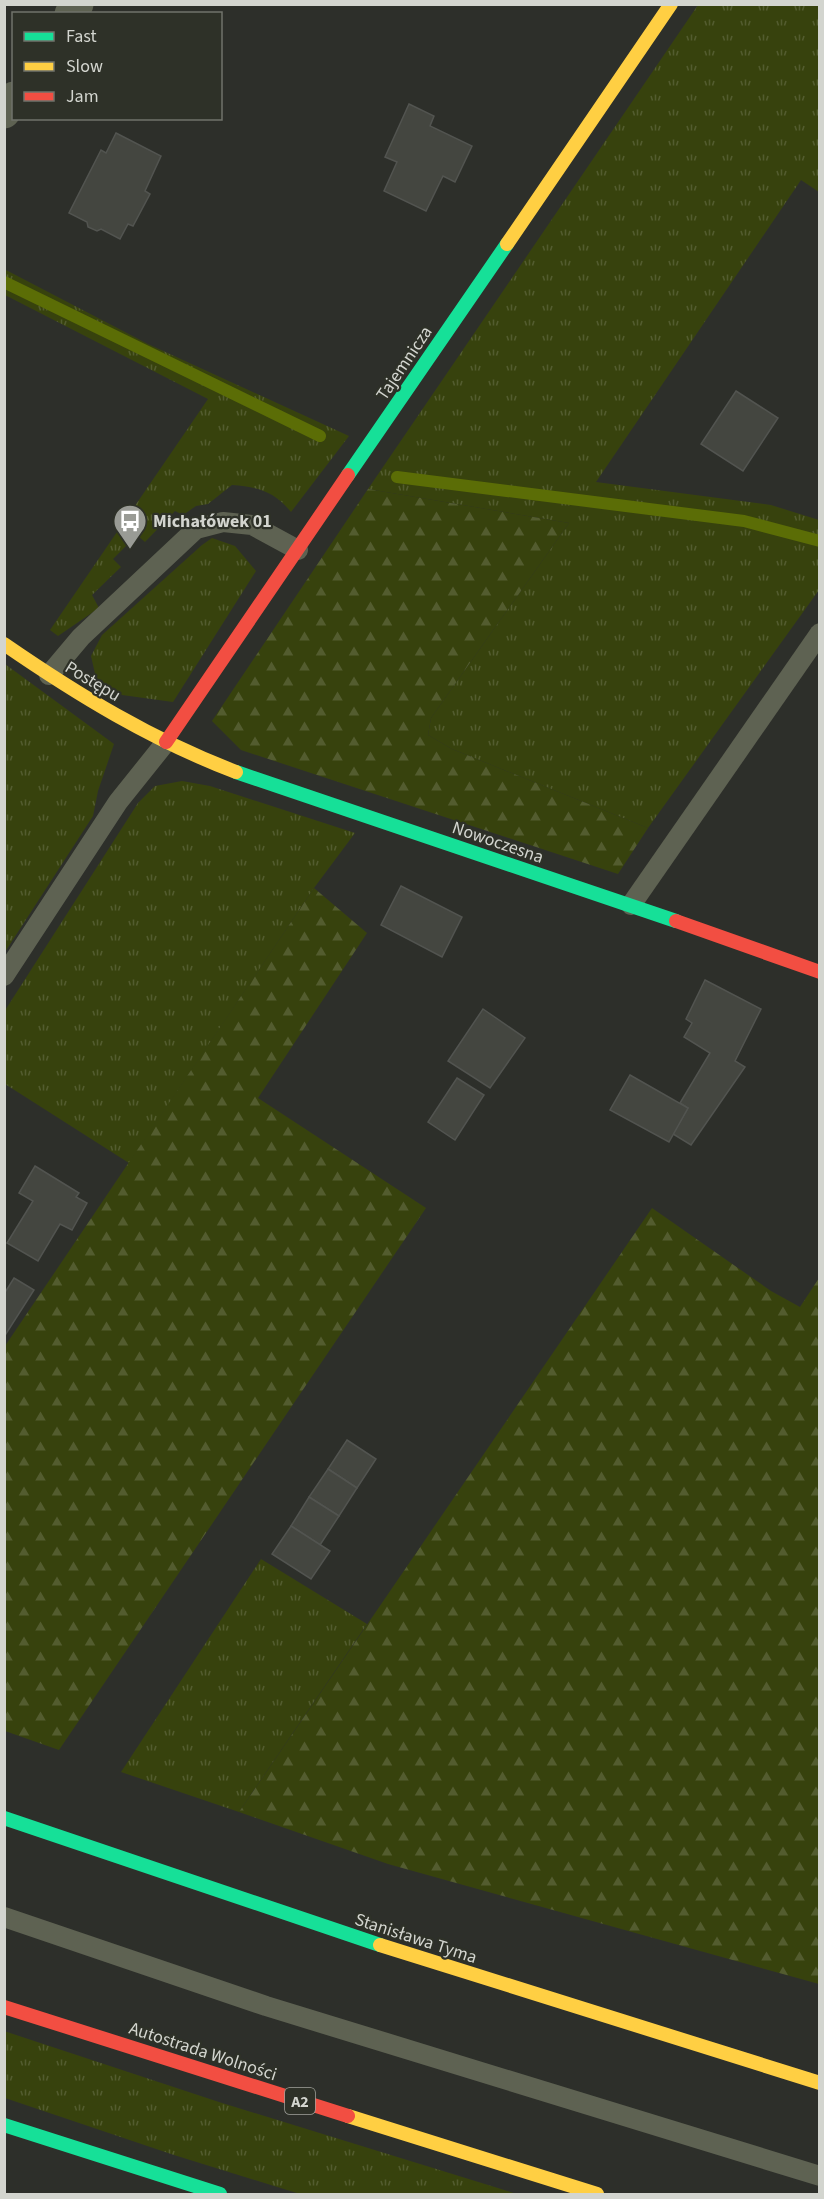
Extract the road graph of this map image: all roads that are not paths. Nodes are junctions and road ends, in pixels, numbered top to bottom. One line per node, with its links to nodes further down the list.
1 (671, 4): 2 (main road, Tajemnicza)
2 (298, 550): 5 (lane); 6 (main road, Tajemnicza)
3 (819, 633): 7 (lane)
4 (4, 644): 5 (main road, Postępu)
5 (49, 675): 6 (main road, Postępu)
6 (166, 742): 7 (main road, Nowoczesna); 9 (lane)
7 (631, 906): 8 (main road, Nowoczesna)
8 (816, 966)
9 (4, 976)
10 (4, 1818): 13 (main road, Stanisława Tyma)
11 (4, 1917): 15 (lane)
12 (4, 2007): 17 (main road, Autostrada Wolności / A2)
13 (819, 2083)
14 (4, 2125): 16 (main road)
15 (819, 2176)
16 (220, 2194)
17 (597, 2194)

